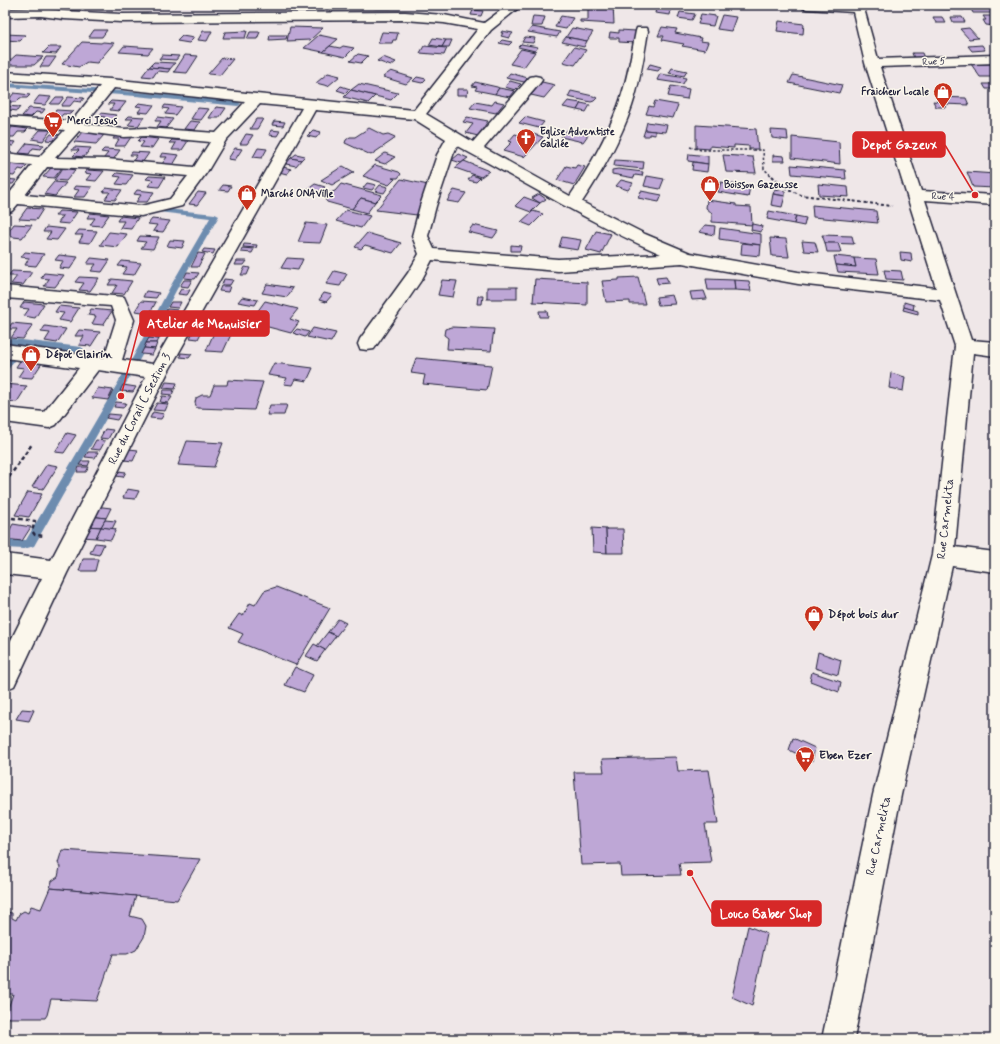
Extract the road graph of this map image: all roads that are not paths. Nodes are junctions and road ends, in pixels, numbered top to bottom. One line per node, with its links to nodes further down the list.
1 (54, 5): 7 (street)
2 (141, 5): 9 (street)
3 (516, 5): 10 (street)
4 (808, 5): 5 (street)
5 (857, 7): 13 (street, Rue Carmelita)
6 (327, 11): 9 (street); 10 (street)
7 (42, 12): 8 (street); 9 (street)
8 (5, 13)
9 (121, 18)
10 (486, 27): 19 (street)
11 (642, 31): 31 (street)
12 (995, 59): 13 (street, Rue 5)
13 (872, 63): 30 (street, Rue Carmelita)
14 (5, 76): 16 (street)
15 (535, 80): 24 (street)
16 (110, 83): 17 (street); 21 (street)
17 (256, 99): 18 (street); 22 (street)
18 (311, 105): 19 (street); 41 (street, Rue du Corail C Section 3)
19 (418, 115): 23 (street)
20 (5, 121): 21 (street)
21 (76, 126): 22 (street); 26 (street)
22 (220, 138): 27 (street)
23 (454, 138): 24 (street); 32 (street)
24 (475, 149): 31 (street)
25 (5, 158): 26 (street)
26 (43, 162): 27 (street); 29 (street)
27 (199, 172): 29 (street)
28 (995, 200): 30 (street, Rue 4)
29 (8, 202)
30 (916, 202): 35 (street, Rue Carmelita)
31 (572, 204): 33 (street)
32 (426, 254): 33 (street); 36 (street)
33 (686, 258): 35 (street)
34 (5, 292): 40 (street)
35 (947, 295): 37 (street, Rue Carmelita)
36 (367, 344)
37 (964, 346): 38 (street); 43 (street, Rue Carmelita)
38 (995, 349)
39 (5, 351): 40 (street)
40 (102, 364): 41 (street); 42 (street)
41 (158, 372): 46 (street, Rue du Corail C Section 3)
42 (5, 415)
43 (943, 555): 44 (street); 48 (street, Rue Carmelita)
44 (995, 562)
45 (5, 564): 46 (street)
46 (57, 570): 47 (street, Rue du Corail C Section 3)
47 (5, 678)
48 (838, 1039)

